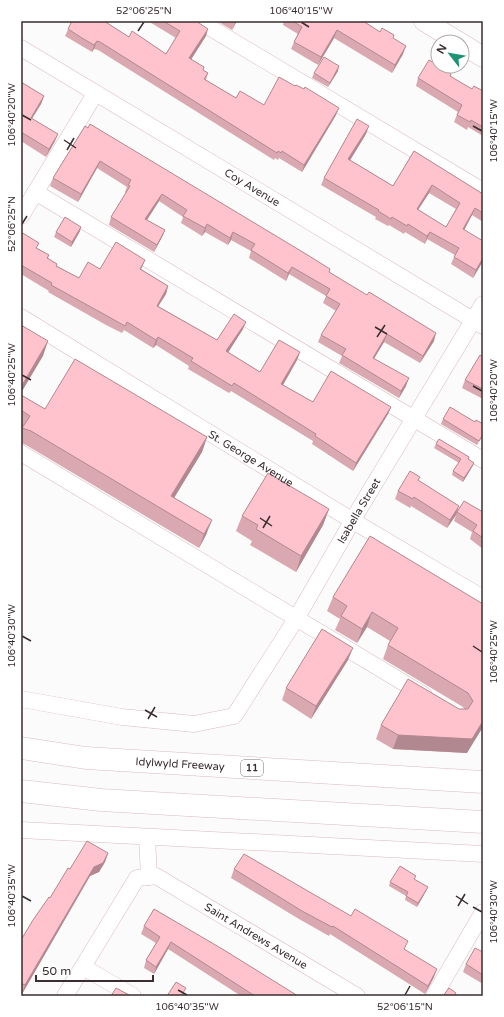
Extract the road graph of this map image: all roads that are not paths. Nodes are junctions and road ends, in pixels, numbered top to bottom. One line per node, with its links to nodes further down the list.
1 (200, 21): 8 (street)
2 (424, 21): 3 (main road)
3 (446, 34)
4 (21, 48): 7 (street, Coy Avenue)
5 (470, 49): 6 (main road)
6 (483, 56)
7 (95, 94): 9 (street); 13 (street, Coy Avenue)
8 (483, 191)
9 (35, 192): 10 (street); 14 (street)
10 (21, 216)
11 (483, 304): 13 (street, Isabella Street)
12 (21, 317): 17 (street, St. George Avenue)
13 (478, 323): 14 (street, Isabella Street)
14 (413, 419): 16 (street); 17 (street, Isabella Street)
15 (21, 452): 19 (street)
16 (483, 460)
17 (353, 521): 18 (street, St. George Avenue); 19 (street, Isabella Street)
18 (483, 598)
19 (296, 619): 20 (street, Isabella Street); 21 (street)
20 (21, 699)
21 (438, 703)
22 (21, 748): 23 (highway, Idylwyld Freeway / 11)
23 (483, 782)
24 (21, 791): 25 (highway)
25 (483, 822)
26 (21, 830): 27 (street)
27 (147, 837): 28 (street); 29 (street)
28 (483, 854)
29 (152, 876): 31 (street); 34 (street, Saint Andrews Avenue)
30 (483, 912): 35 (street)
31 (83, 966): 32 (street); 33 (street)
32 (65, 996)
33 (133, 996)
34 (357, 996)
35 (434, 996)

